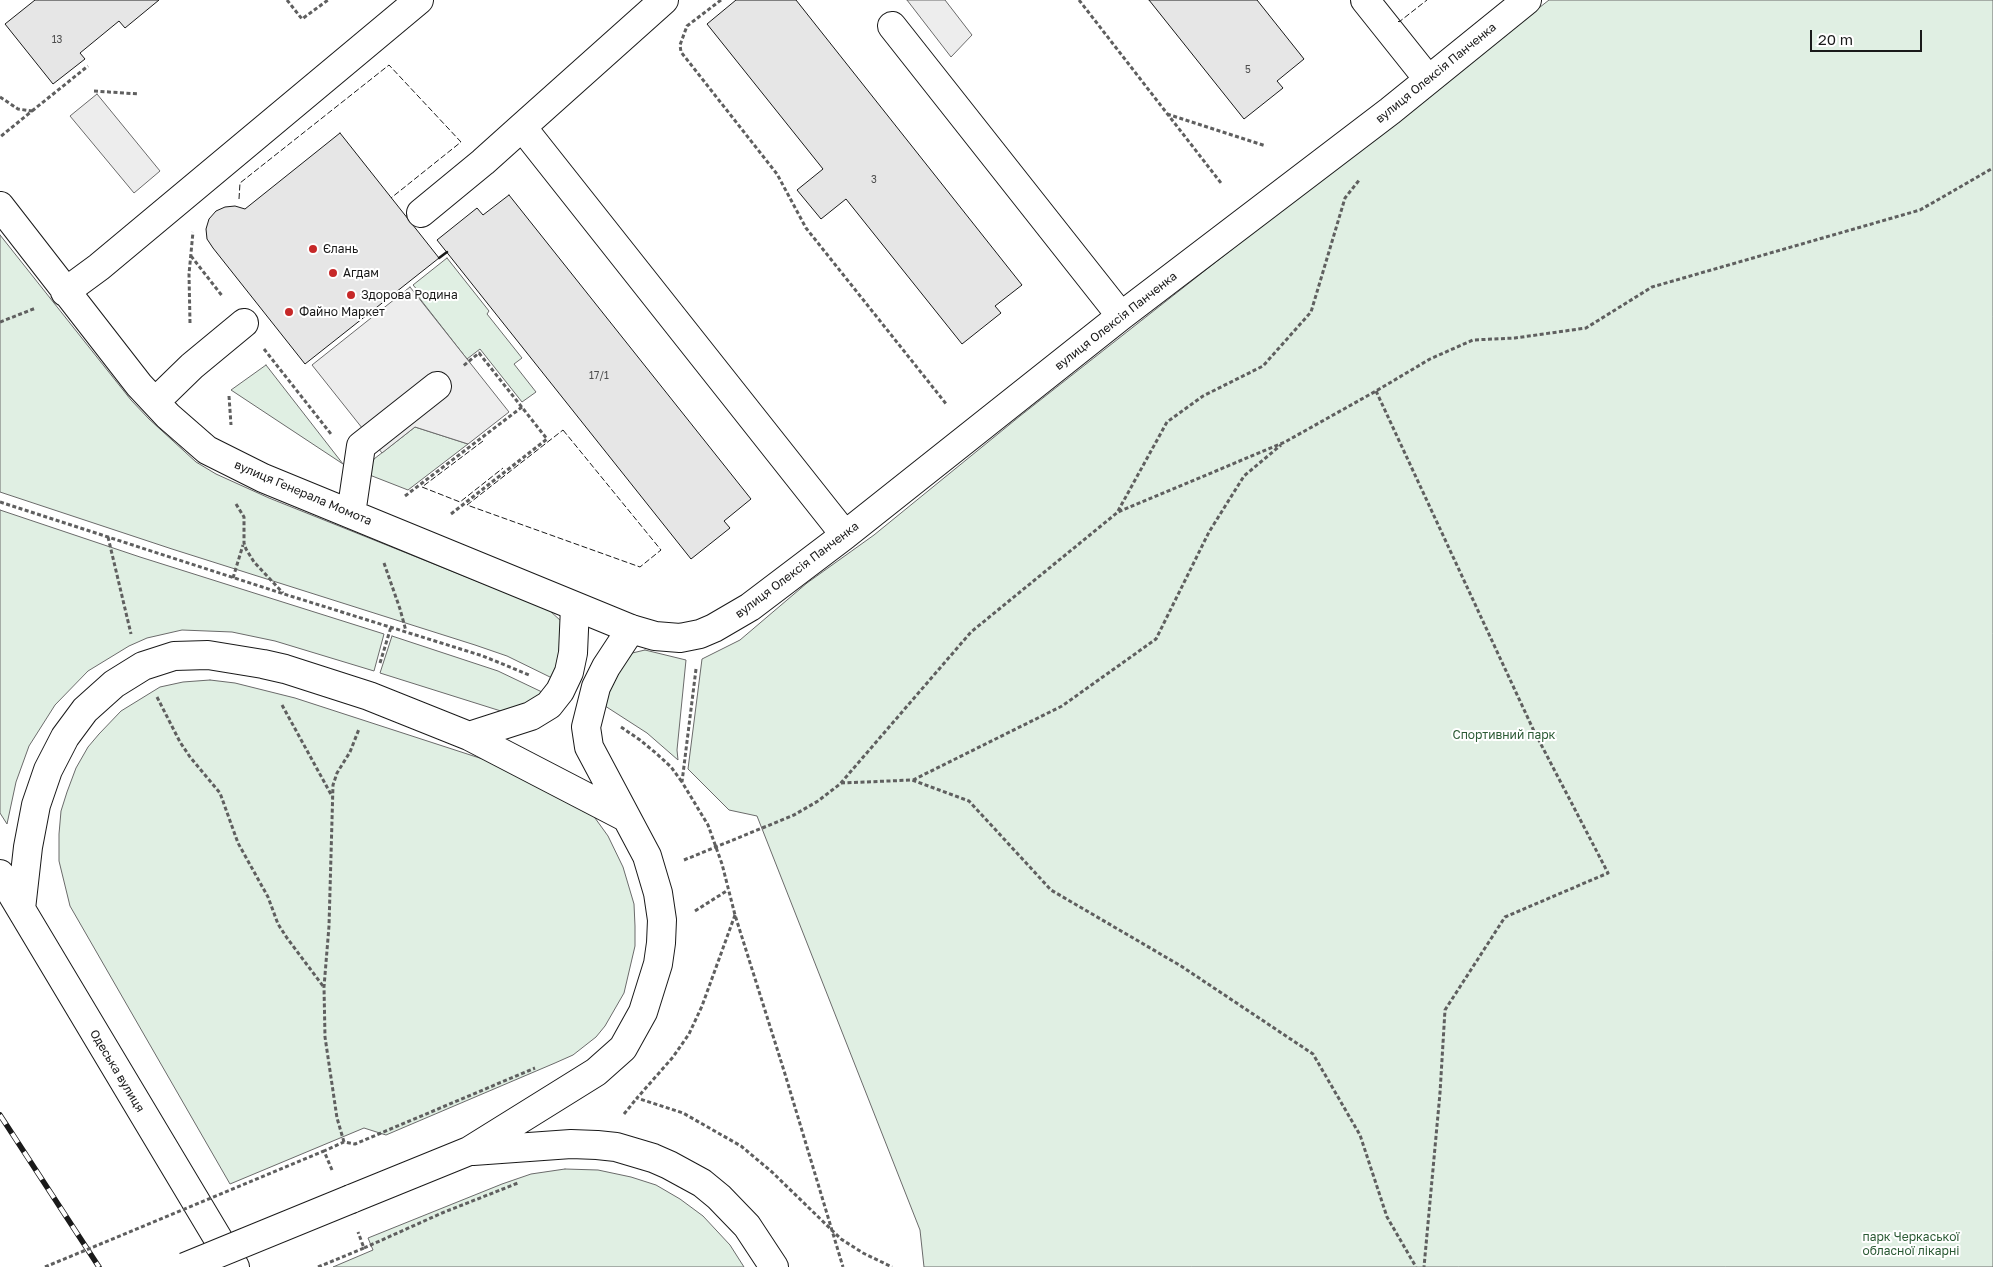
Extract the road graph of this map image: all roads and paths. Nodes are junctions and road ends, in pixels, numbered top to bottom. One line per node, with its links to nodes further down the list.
1 (287, 0): 2 (path)
2 (328, 0)
3 (419, 0): 23 (main road)
4 (664, 0): 17 (main road)
5 (721, 0): 34 (path)
6 (1079, 0): 16 (path)
7 (1365, 0): 11 (main road)
8 (1527, 0): 11 (main road, вулиця Олексія Панченка)
9 (892, 26): 28 (main road)
10 (88, 66): 15 (path)
11 (1428, 79): 28 (main road, вулиця Олексія Панченка)
12 (94, 91): 13 (path)
13 (139, 94)
14 (0, 97): 15 (path)
15 (32, 111): 18 (path)
16 (1165, 114): 19 (path); 22 (path)
17 (522, 127): 24 (main road); 44 (main road)
18 (0, 137)
19 (1266, 146)
20 (1993, 168): 32 (path)
21 (1362, 175): 41 (path)
22 (1221, 183)
23 (198, 184): 26 (path); 27 (main road)
24 (421, 213)
25 (4, 216): 27 (main road, вулиця Генерала Момота)
26 (191, 256): 29 (path); 30 (path)
27 (65, 292): 33 (main road, вулиця Генерала Момота)
28 (1121, 316): 44 (main road, вулиця Олексія Панченка)
29 (244, 323): 30 (main road); 37 (path)
30 (192, 366): 33 (main road)
31 (438, 386): 35 (path); 37 (main road)
32 (1376, 391): 36 (path); 82 (path)
33 (155, 402): 43 (main road, вулиця Генерала Момота)
34 (947, 405)
35 (522, 407): 38 (path); 42 (path)
36 (1285, 442): 41 (path); 61 (path)
37 (357, 469): 43 (main road)
38 (405, 496)
39 (0, 502): 45 (path)
40 (233, 502): 46 (path)
41 (1118, 512): 63 (path)
42 (451, 514)
43 (360, 517): 49 (main road, вулиця Генерала Момота); 52 (path)
44 (845, 535): 53 (main road, вулиця Олексія Панченка)
45 (108, 537): 47 (path); 56 (path)
46 (244, 544): 47 (path); 48 (path)
47 (234, 578): 48 (path)
48 (284, 594): 50 (path)
49 (575, 606): 51 (main road, вулиця Генерала Момота); 60 (main road)
50 (391, 627): 52 (path); 55 (path)
51 (631, 629): 53 (main road, вулиця Генерала Момота); 65 (main road)
52 (406, 632): 57 (path)
53 (700, 634): 62 (path)
54 (263, 664): 56 (main road); 58 (main road); 64 (path)
55 (380, 664)
56 (143, 666): 68 (main road); 70 (path)
57 (534, 678)
58 (369, 696): 60 (main road); 64 (path)
59 (617, 725): 62 (path)
60 (470, 736): 65 (main road)
61 (912, 780): 63 (path); 81 (path)
62 (682, 782): 66 (path)
63 (840, 784): 66 (path)
64 (333, 799): 70 (path)
65 (625, 817): 73 (main road)
66 (716, 848): 69 (path)
67 (0, 874): 68 (main road, Одеська вулиця)
68 (21, 909): 77 (main road, Одеська вулиця)
69 (735, 915): 74 (path); 74 (path)
70 (324, 987): 72 (path)
71 (543, 1064): 72 (path)
72 (344, 1142): 75 (path, bridge)
73 (470, 1151): 76 (main road, bridge); 78 (main road)
74 (833, 1233): 79 (path); 80 (path)
75 (44, 1267)
76 (185, 1267)
77 (234, 1267)
78 (774, 1267)
79 (843, 1267)
80 (892, 1267)
81 (1416, 1267)
82 (1424, 1267)

